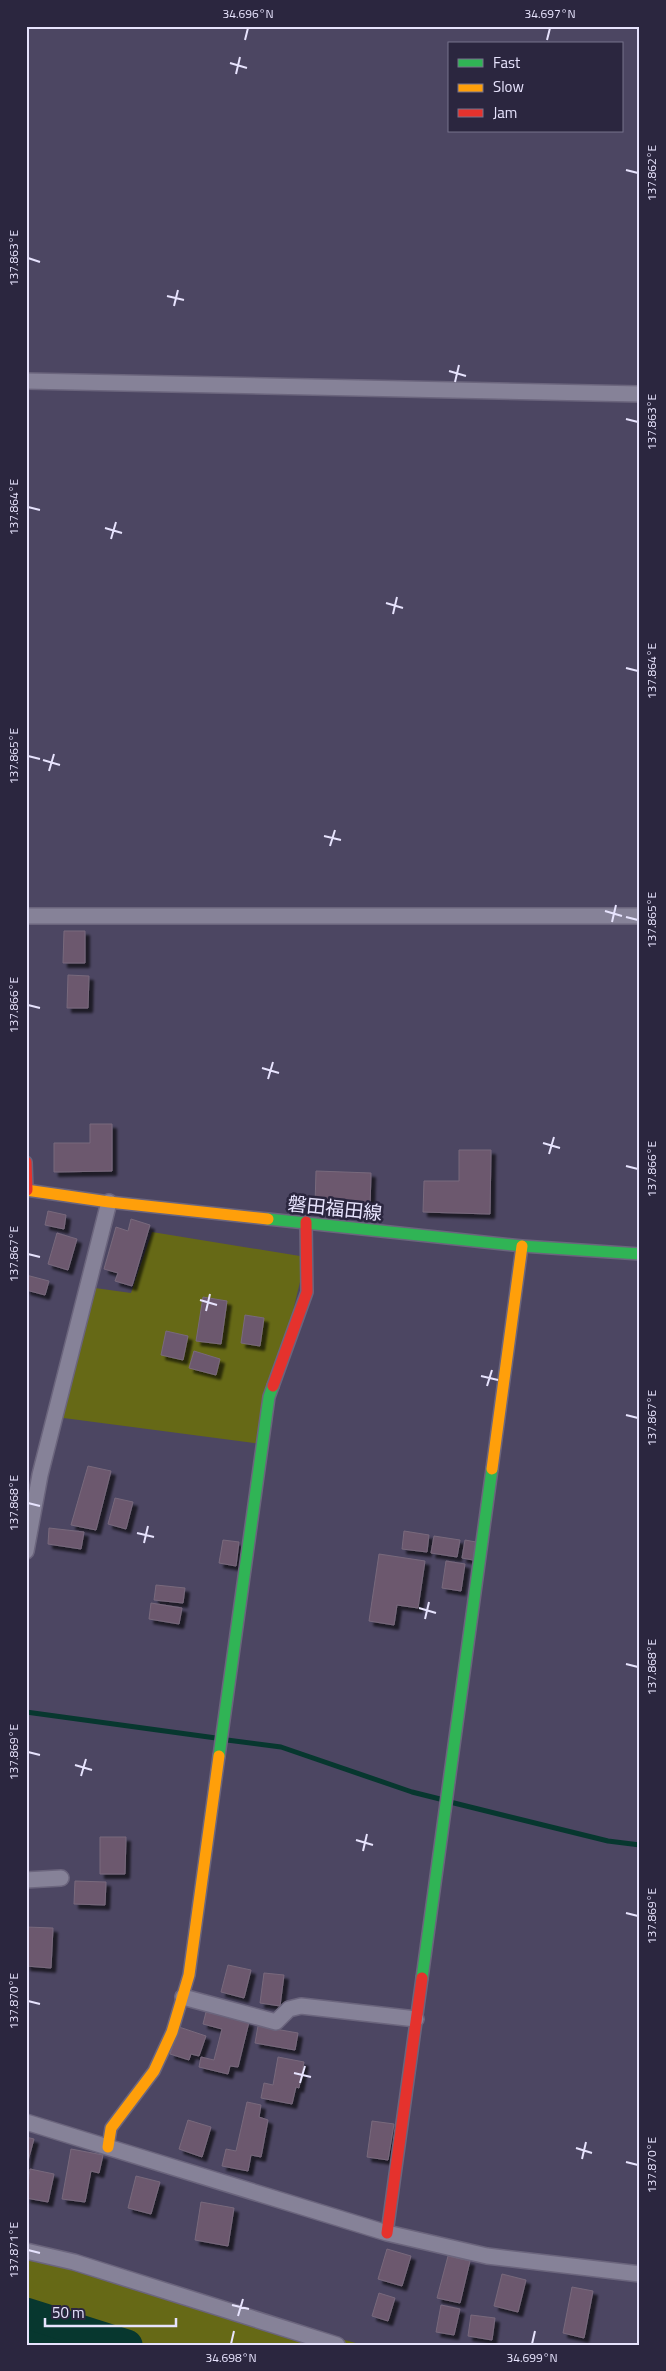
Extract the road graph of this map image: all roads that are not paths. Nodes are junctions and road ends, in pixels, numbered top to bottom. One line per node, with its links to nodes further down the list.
1 (26, 381): 2 (street)
2 (640, 394)
3 (26, 916): 4 (street)
4 (640, 916)
5 (26, 1162): 6 (street)
6 (27, 1190): 7 (street, 磐田福田線)
7 (109, 1202): 8 (street, 磐田福田線); 11 (street)
8 (306, 1222): 9 (street, 磐田福田線); 15 (street)
9 (522, 1246): 10 (street, 磐田福田線); 16 (street)
10 (640, 1254)
11 (33, 1474): 12 (street)
12 (26, 1551)
13 (61, 1878): 14 (street)
14 (26, 1880)
15 (183, 1997): 16 (street); 18 (street)
16 (416, 2019): 19 (street)
17 (26, 2122): 18 (street)
18 (108, 2147): 19 (street)
19 (387, 2233): 21 (street)
20 (26, 2251): 22 (street)
21 (640, 2274)
22 (337, 2345)

